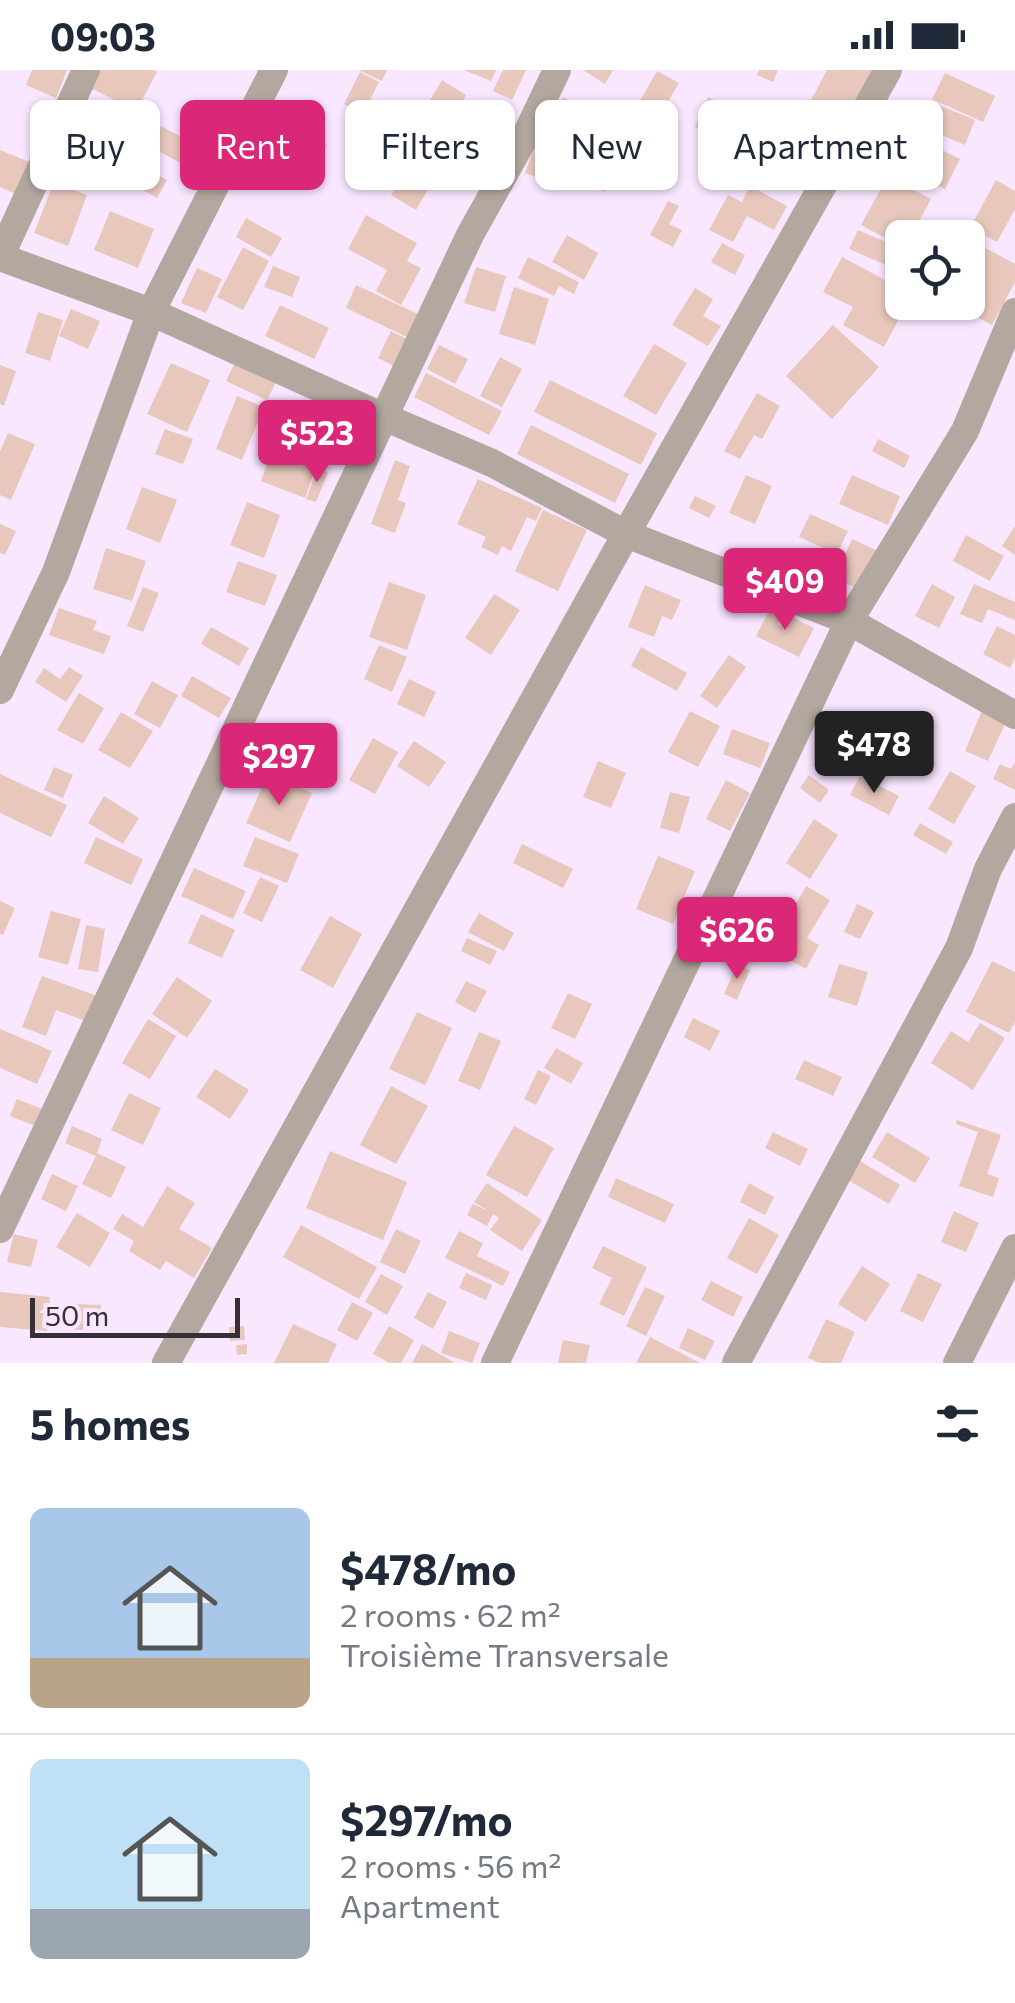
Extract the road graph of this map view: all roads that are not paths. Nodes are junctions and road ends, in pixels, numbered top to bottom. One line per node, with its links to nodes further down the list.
1 (86, 70): 5 (street)
2 (274, 70): 6 (street)
3 (558, 70): 8 (street)
4 (888, 70): 9 (street)
5 (0, 257): 6 (street)
6 (151, 312): 8 (street); 11 (street)
7 (1015, 312): 10 (street)
8 (384, 417): 9 (street); 14 (street)
9 (626, 534): 10 (street); 16 (street)
10 (849, 621): 12 (street); 17 (street)
11 (0, 690)
12 (1015, 715)
13 (1015, 817): 18 (street)
14 (0, 1229)
15 (1015, 1248): 19 (street)
16 (166, 1363)
17 (495, 1363)
18 (736, 1363)
19 (957, 1363)

